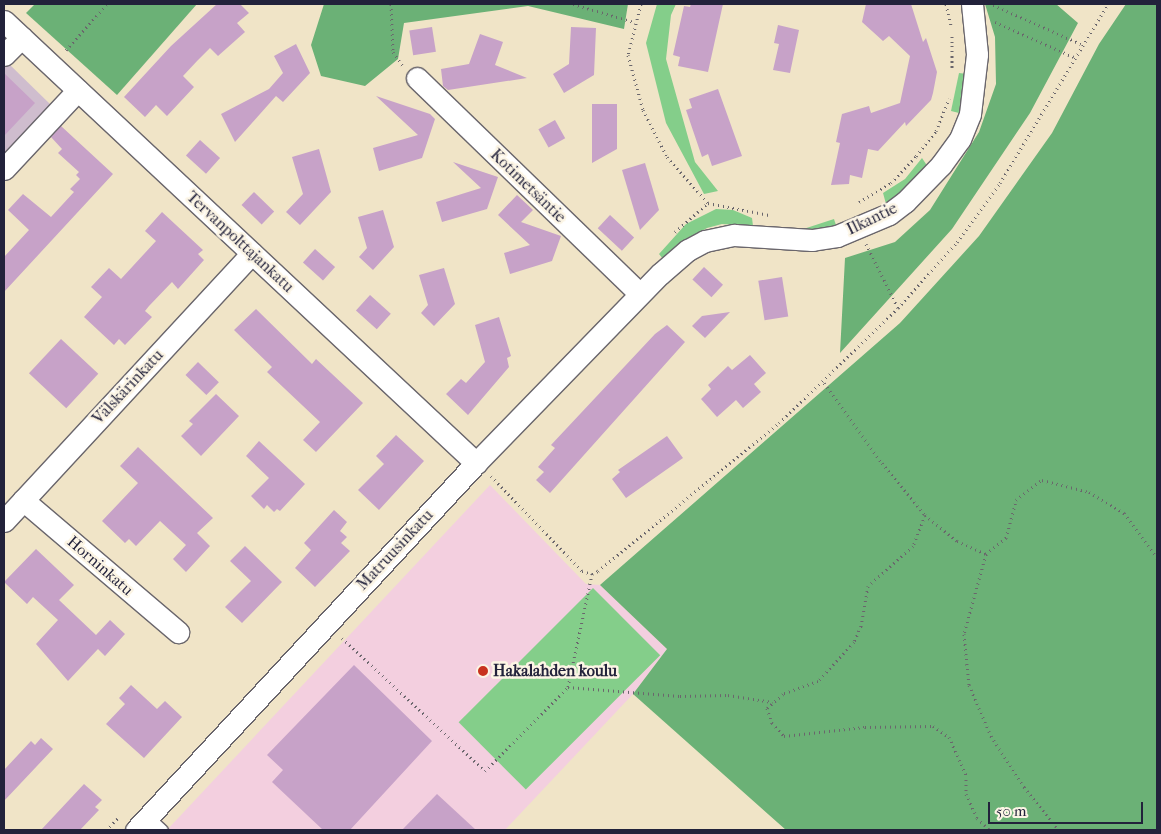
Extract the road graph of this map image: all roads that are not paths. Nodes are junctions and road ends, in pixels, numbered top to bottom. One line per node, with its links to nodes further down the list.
1 (979, 7): 9 (street, Ilkantie)
2 (4, 21): 3 (street, Tervanpolttajankatu)
3 (22, 37): 4 (street); 6 (street, Tervanpolttajankatu)
4 (4, 55)
5 (417, 78): 10 (street, Kotimetsäntie)
6 (78, 90): 7 (street); 8 (street, Tervanpolttajankatu)
7 (4, 169)
8 (252, 253): 11 (street, Tervanpolttajankatu); 12 (street, Välskärinkatu)
9 (660, 274): 10 (street, Matruusinkatu)
10 (640, 294): 11 (street, Matruusinkatu)
11 (476, 463): 15 (street, Matruusinkatu)
12 (23, 500): 13 (street, Välskärinkatu); 14 (street, Horninkatu)
13 (4, 521)
14 (178, 632)
15 (148, 826)

